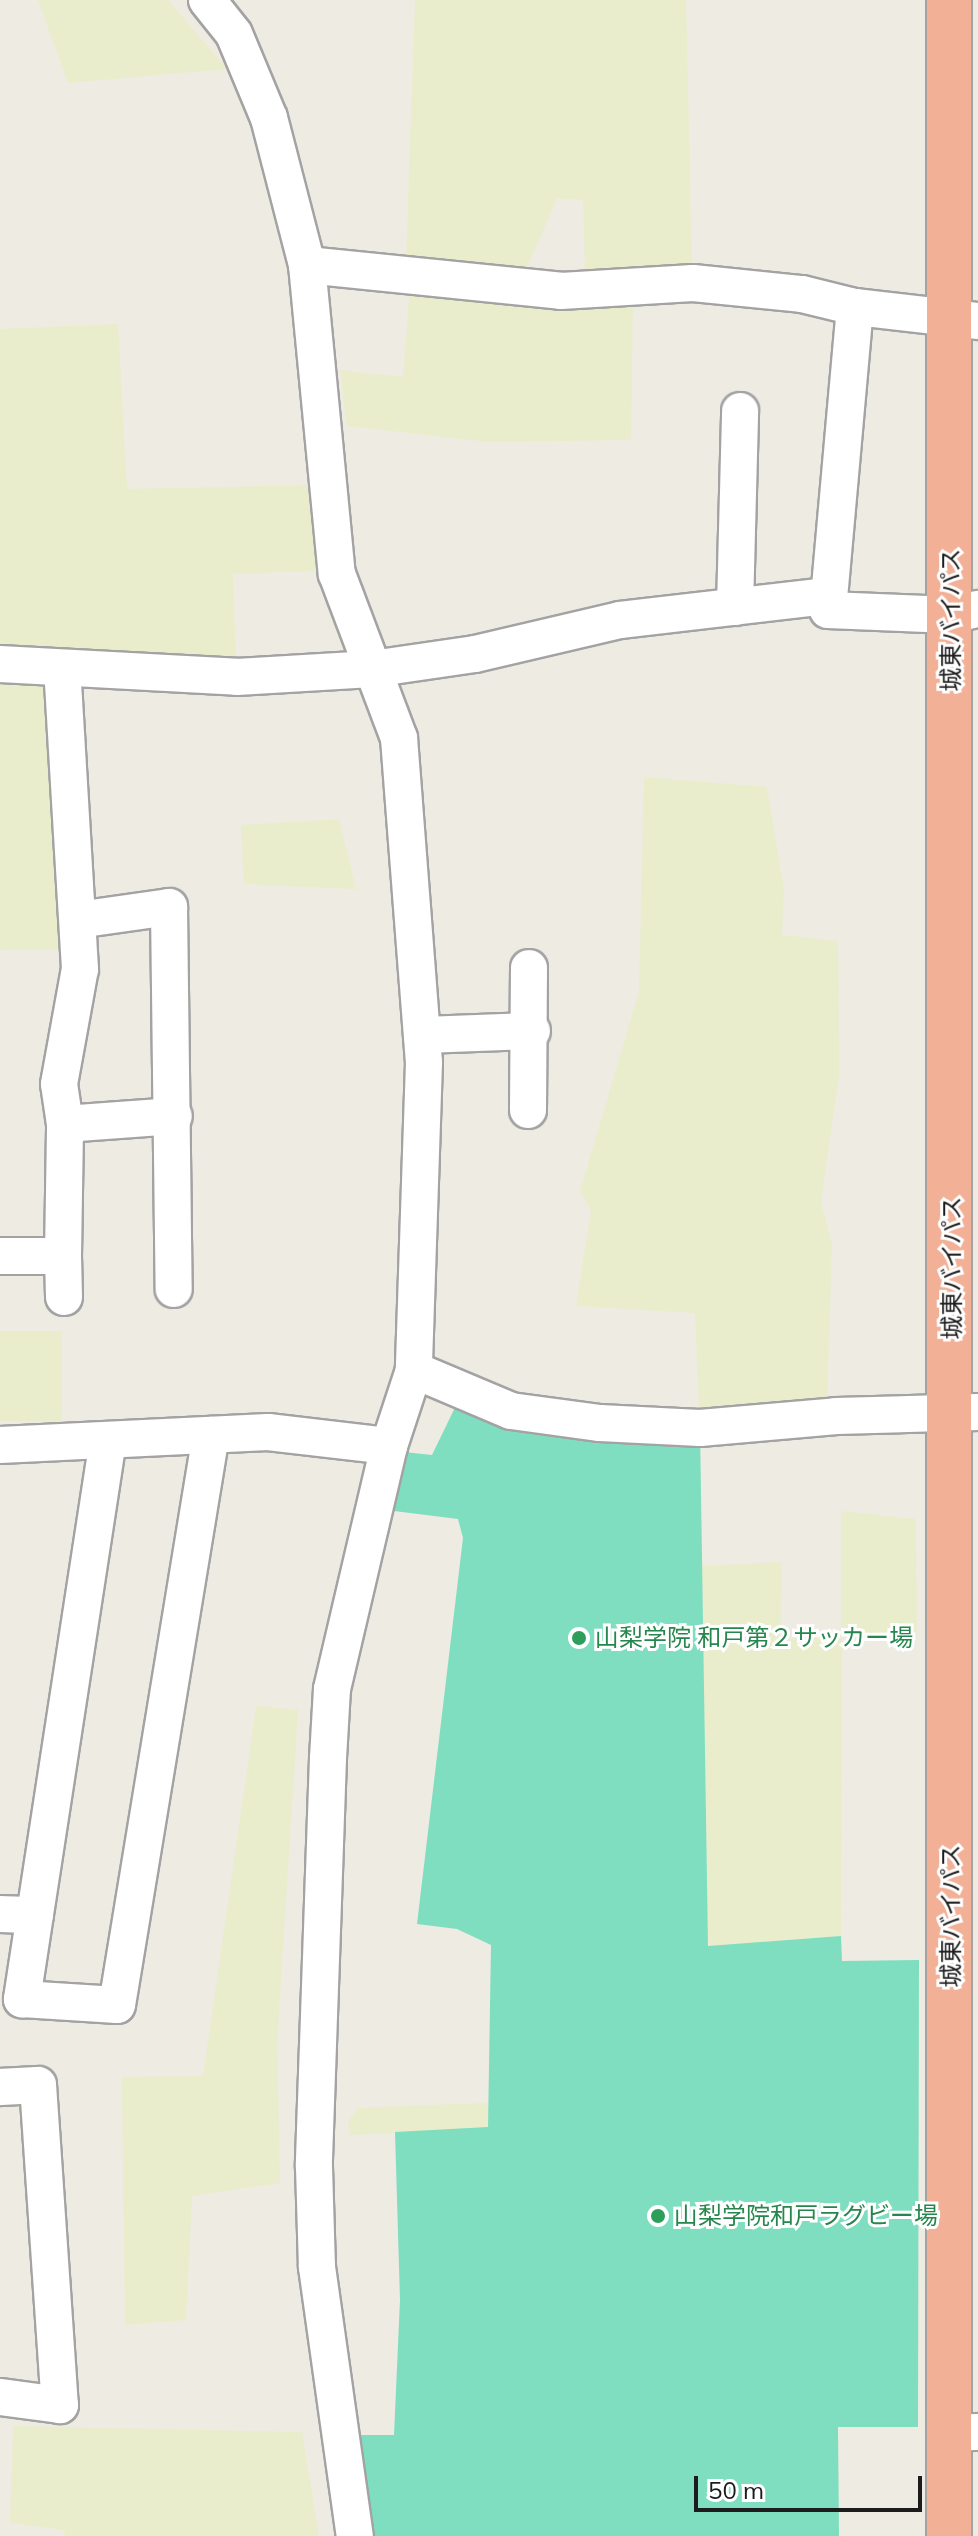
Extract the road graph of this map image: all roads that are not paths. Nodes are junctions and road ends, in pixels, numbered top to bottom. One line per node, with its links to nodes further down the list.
1 (207, 0): 3 (street)
2 (949, 0): 5 (highway, 城東バイパス)
3 (307, 265): 4 (street); 11 (street)
4 (855, 307): 5 (street); 7 (street)
5 (964, 320): 9 (highway, 城東バイパス)
6 (740, 411): 8 (street)
7 (828, 596): 8 (street); 9 (street)
8 (735, 607): 11 (street)
9 (964, 612): 25 (highway, 城東バイパス)
10 (0, 664): 12 (street)
11 (372, 669): 12 (street); 16 (street)
12 (62, 670): 13 (street)
13 (78, 920): 18 (street); 19 (street)
14 (529, 968): 15 (street)
15 (532, 1031): 16 (street); 17 (street)
16 (422, 1035): 24 (street)
17 (528, 1110)
18 (174, 1116): 19 (street); 22 (street)
19 (65, 1124): 21 (street)
20 (0, 1256): 21 (street)
21 (63, 1256): 23 (street)
22 (174, 1289)
23 (64, 1297)
24 (414, 1370): 25 (street); 29 (street)
25 (965, 1413): 31 (highway, 城東バイパス)
26 (211, 1435): 27 (street); 29 (street); 30 (street)
27 (108, 1440): 28 (street); 30 (street)
28 (0, 1445)
29 (389, 1446): 35 (street)
30 (17, 1914)
31 (964, 1935): 34 (highway, 城東バイパス)
32 (0, 2087): 33 (street)
33 (0, 2397)
34 (964, 2432): 36 (highway, 城東バイパス)
35 (355, 2536)
36 (949, 2536)

